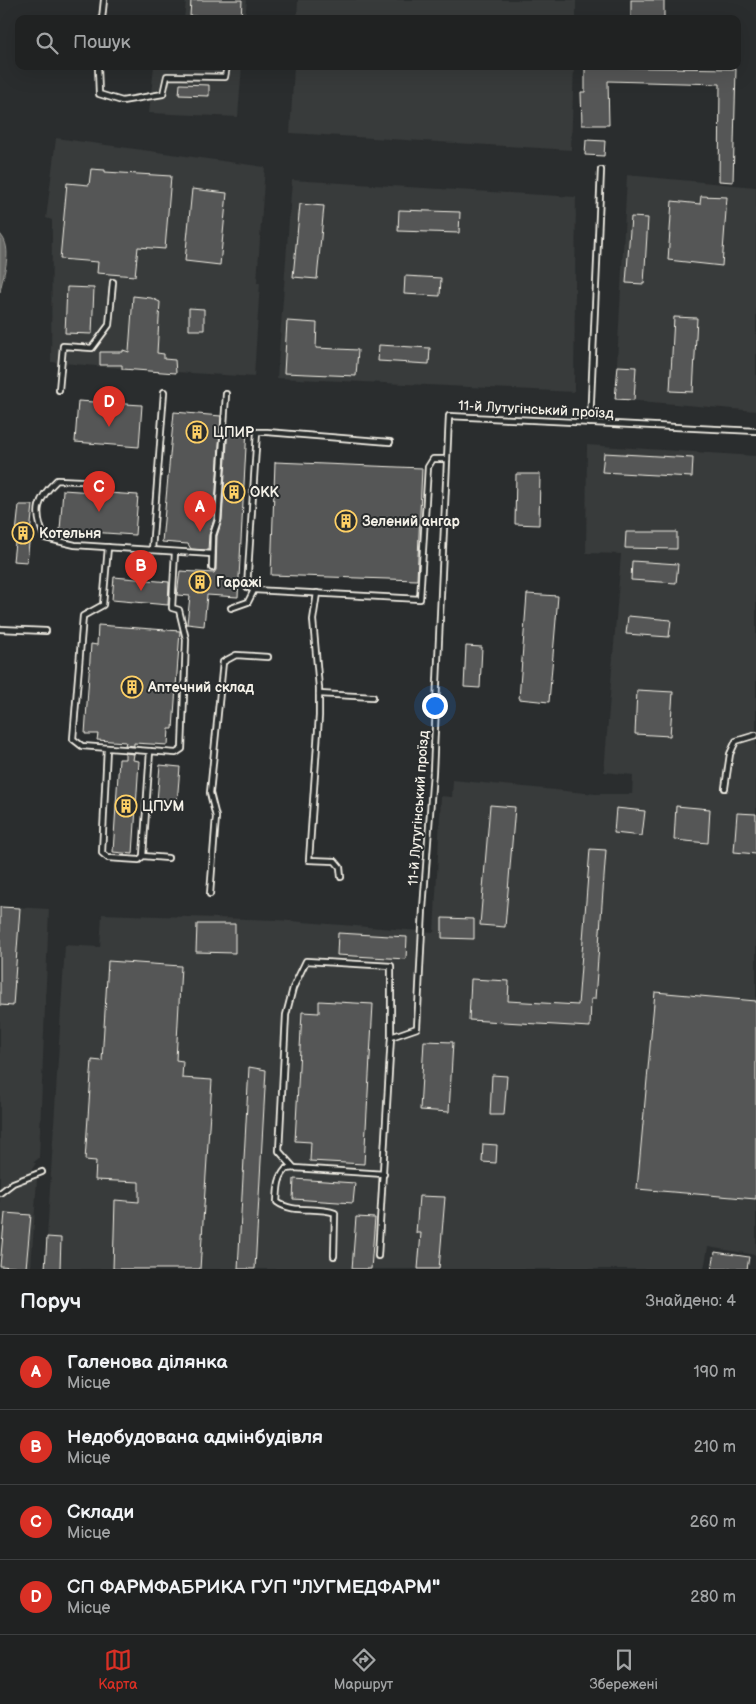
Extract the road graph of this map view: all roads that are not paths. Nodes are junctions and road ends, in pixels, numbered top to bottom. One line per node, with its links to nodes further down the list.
1 (104, 0): 2 (lane)
2 (102, 15)
3 (98, 70): 4 (lane)
4 (226, 70)
5 (601, 170): 10 (lane)
6 (113, 282): 7 (lane)
7 (59, 390)
8 (164, 392): 16 (lane)
9 (226, 394): 18 (lane)
10 (590, 423): 11 (lane, 11-й Лутугінський проїзд); 13 (lane, 11-й Лутугінський проїзд)
11 (756, 431)
12 (390, 442): 20 (lane)
13 (447, 459): 21 (lane); 36 (lane, 11-й Лутугінський проїзд)
14 (105, 482): 15 (lane)
15 (108, 547): 16 (lane); 29 (lane)
16 (152, 550): 17 (lane)
17 (175, 552): 18 (lane); 30 (lane)
18 (212, 554): 19 (lane)
19 (212, 568)
20 (254, 590): 21 (lane); 22 (lane)
21 (317, 593): 26 (lane)
22 (232, 608)
23 (0, 628): 24 (lane)
24 (46, 631)
25 (268, 658): 35 (lane)
26 (319, 694): 27 (lane); 34 (lane)
27 (373, 697)
28 (756, 736): 31 (lane)
29 (107, 748): 30 (lane); 32 (lane)
30 (150, 751): 32 (lane)
31 (725, 788)
32 (143, 856): 33 (lane)
33 (168, 858)
34 (341, 877)
35 (210, 894)
36 (391, 1037): 37 (lane); 39 (lane)
37 (294, 1168): 39 (lane); 41 (lane)
38 (42, 1172): 40 (lane)
39 (384, 1174): 42 (lane)
40 (0, 1193)
41 (334, 1256)
42 (378, 1256)

